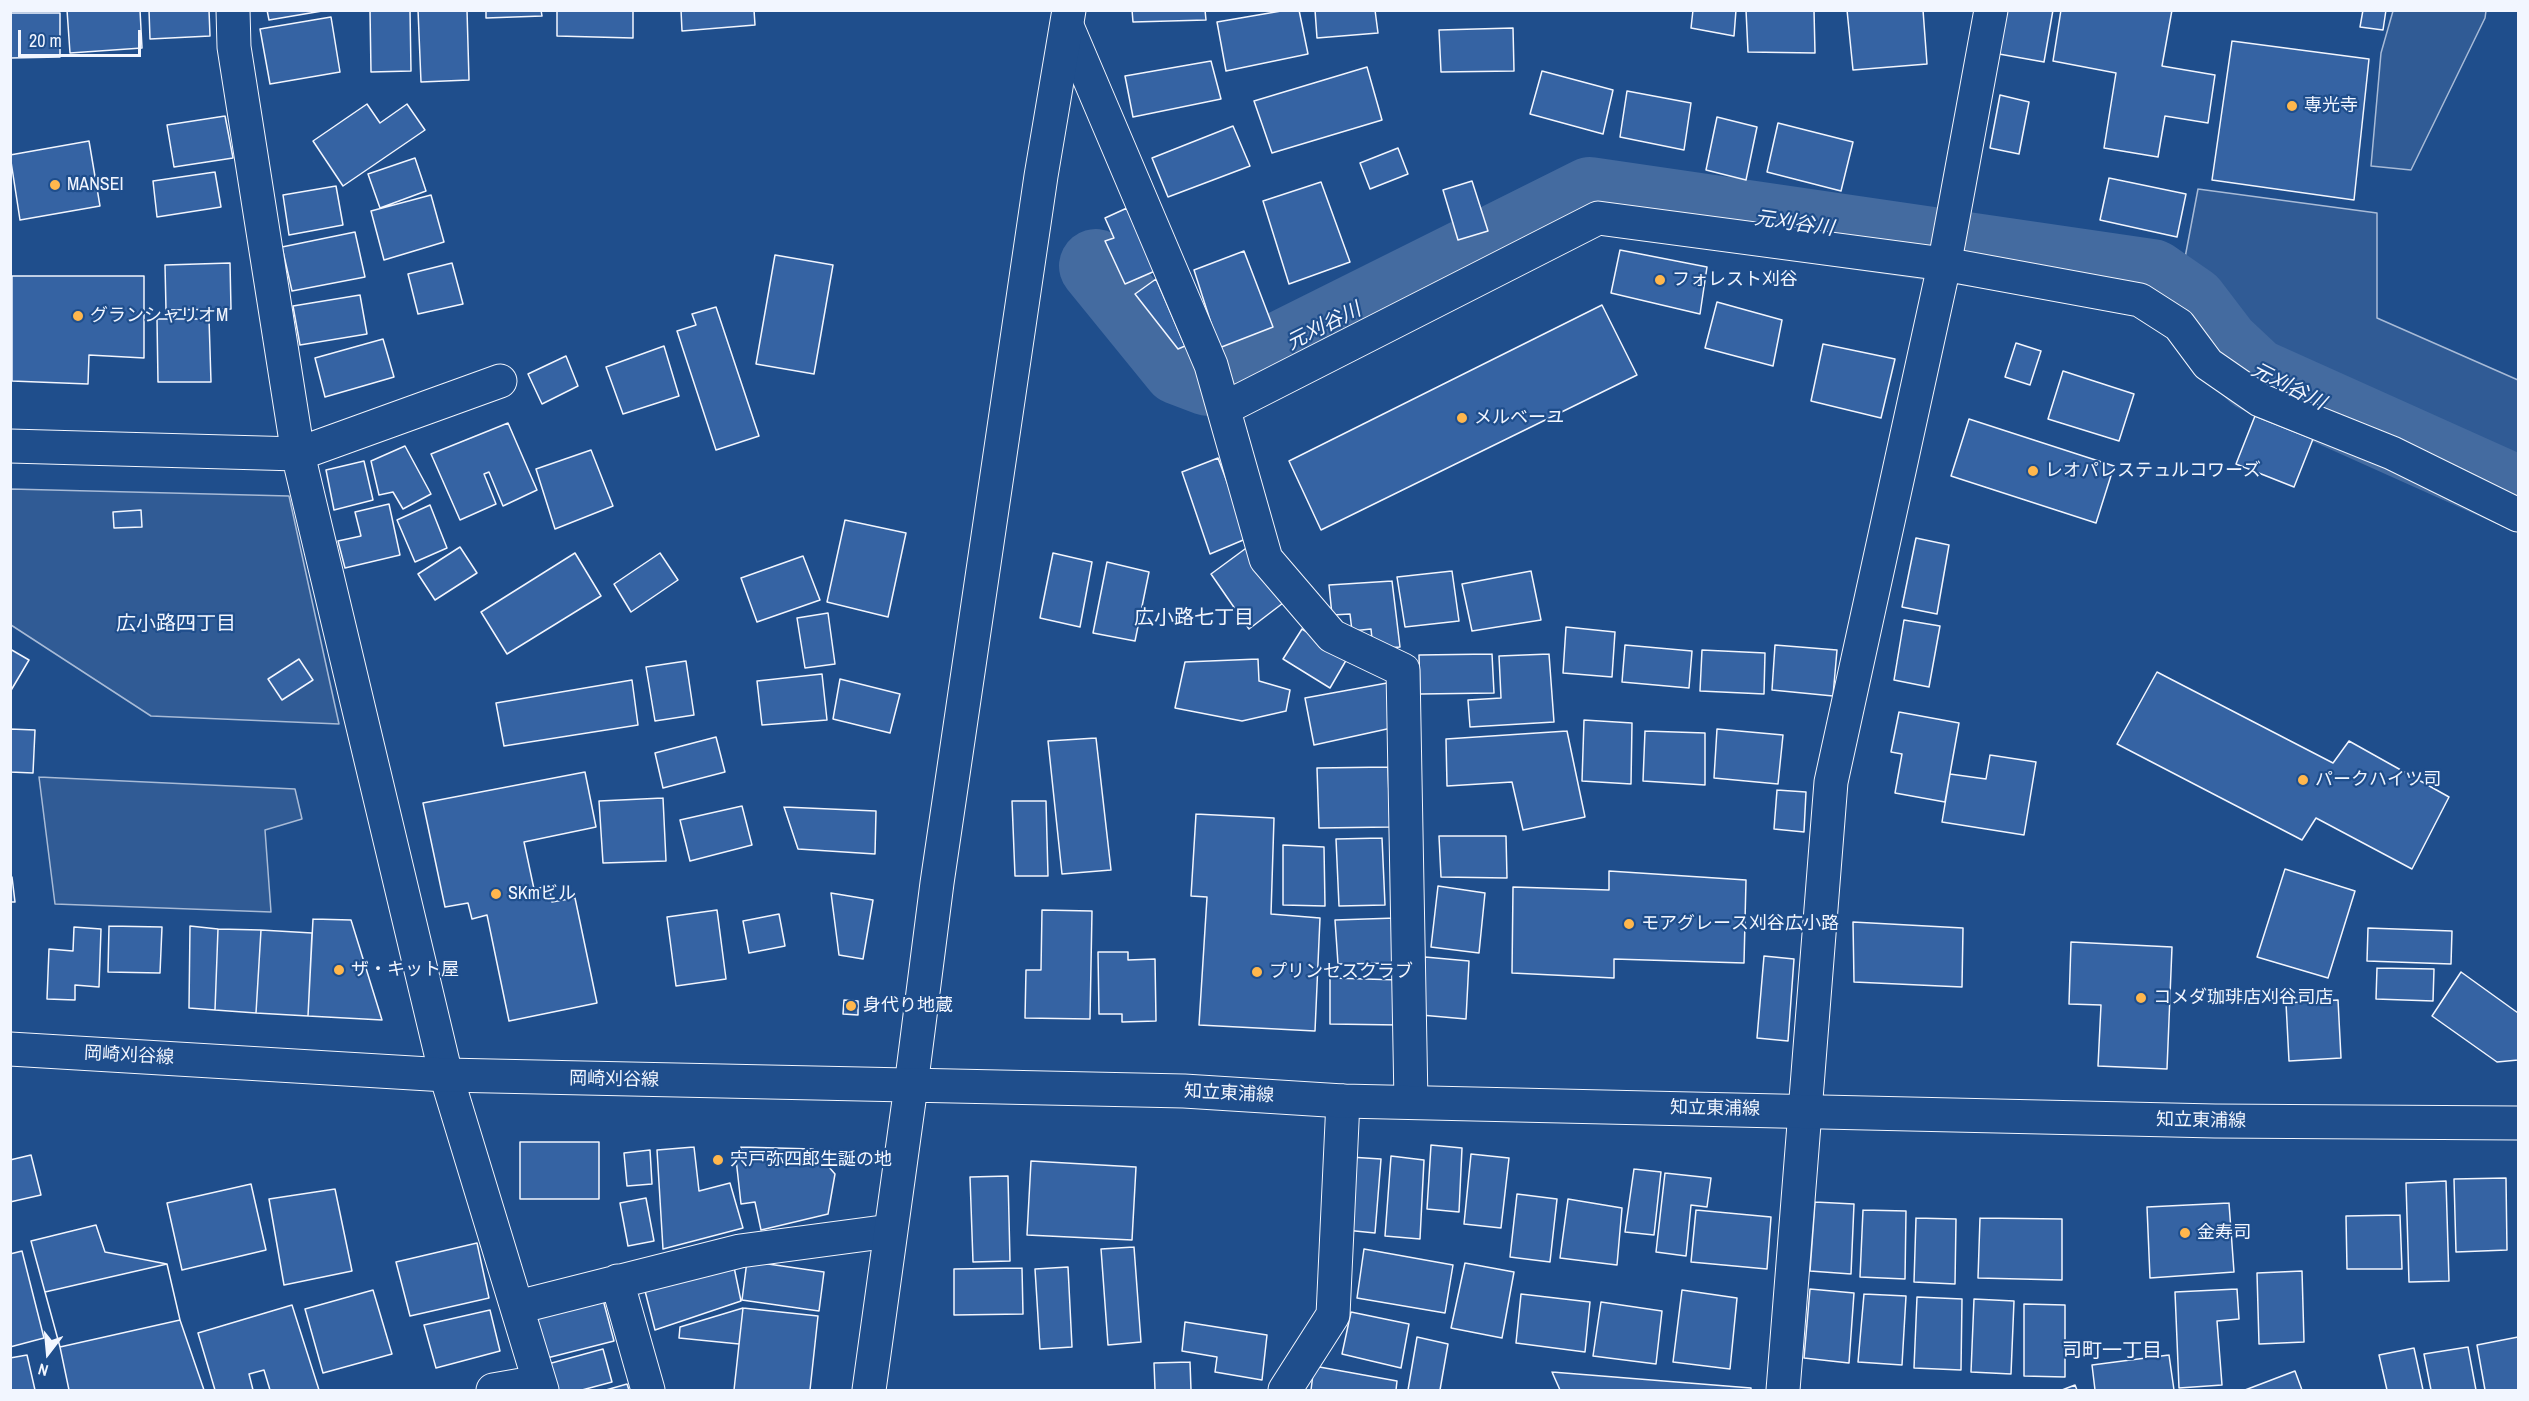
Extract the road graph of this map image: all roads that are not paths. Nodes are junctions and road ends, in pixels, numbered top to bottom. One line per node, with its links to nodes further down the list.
1 (233, 10): 8 (street)
2 (1991, 10): 4 (street)
3 (1068, 18): 6 (street); 12 (street)
4 (1945, 263): 6 (street); 9 (street); 15 (street)
5 (500, 381): 8 (street)
6 (1219, 389): 14 (street)
7 (10, 446): 8 (street)
8 (297, 454): 11 (street)
9 (2518, 515)
10 (10, 1049): 11 (street, 岡崎刈谷線)
11 (446, 1075): 12 (street, 岡崎刈谷線); 19 (street)
12 (911, 1086): 13 (street, 知立東浦線); 17 (street)
13 (1343, 1101): 14 (street, 知立東浦線); 24 (street)
14 (1411, 1102): 15 (street, 知立東浦線)
15 (1804, 1111): 16 (street, 知立東浦線); 25 (street)
16 (2518, 1123)
17 (890, 1231): 18 (street); 23 (street)
18 (617, 1281): 19 (street); 22 (street)
19 (518, 1306): 20 (street)
20 (540, 1386): 21 (street)
21 (493, 1390)
22 (648, 1390)
23 (869, 1390)
24 (1285, 1390)
25 (1783, 1390)

